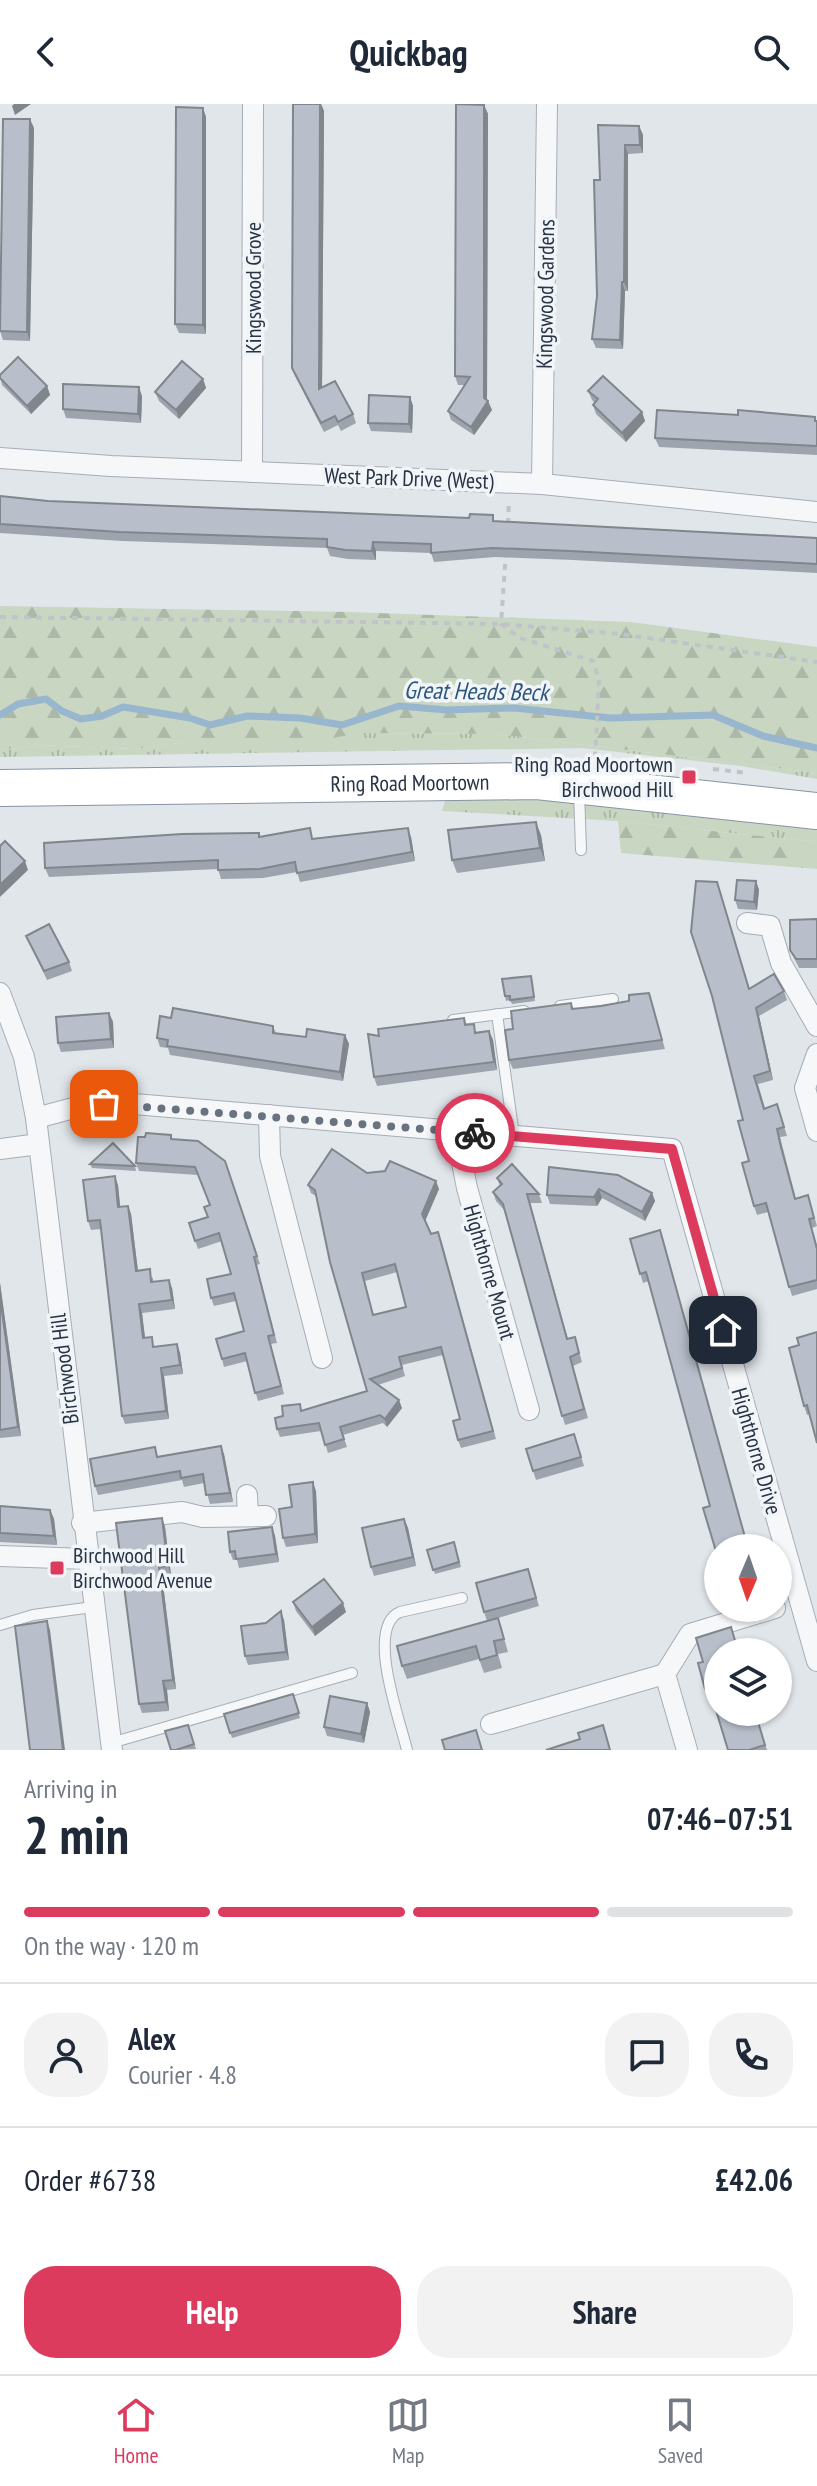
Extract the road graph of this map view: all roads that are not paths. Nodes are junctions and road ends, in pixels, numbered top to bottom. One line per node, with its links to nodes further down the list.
1 (253, 104): 4 (street, Kingswood Grove)
2 (547, 104): 5 (street, Kingswood Gardens)
3 (0, 458): 4 (street, West Park Drive (West))
4 (252, 472): 5 (street, West Park Drive (West))
5 (542, 484): 6 (street, West Park Drive (West))
6 (817, 512)
7 (587, 777): 8 (highway, Ring Road Moortown); 9 (highway, Ring Road Moortown); 10 (lane)
8 (0, 788)
9 (817, 811)
10 (581, 850)
11 (747, 923): 16 (street)
12 (0, 993): 19 (street, Birchwood Hill)
13 (613, 999): 14 (lane)
14 (497, 1014): 15 (lane); 22 (lane)
15 (434, 1023)
16 (817, 1026)
17 (817, 1054): 20 (street)
18 (269, 1115): 19 (street); 21 (street); 25 (street)
19 (36, 1118): 23 (street, Birchwood Hill)
20 (817, 1131)
21 (462, 1132): 22 (street); 26 (street, Highthorne Mount)
22 (514, 1136): 32 (street, Highthorne Drive)
23 (39, 1144): 24 (street); 28 (street, Birchwood Hill)
24 (0, 1149)
25 (322, 1358)
26 (529, 1410)
27 (247, 1495): 28 (street)
28 (82, 1523): 30 (street, Birchwood Hill)
29 (0, 1556): 30 (street)
30 (87, 1559): 34 (street, Birchwood Hill)
31 (462, 1598): 42 (lane)
32 (798, 1601): 33 (street); 37 (street, Highthorne Drive)
33 (792, 1603)
34 (93, 1607): 36 (lane); 41 (street, Birchwood Hill)
35 (730, 1622): 39 (street)
36 (0, 1625)
37 (817, 1661)
38 (352, 1673): 41 (lane)
39 (665, 1674): 40 (street); 43 (street)
40 (491, 1724)
41 (112, 1747)
42 (407, 1750)
43 (687, 1750)

